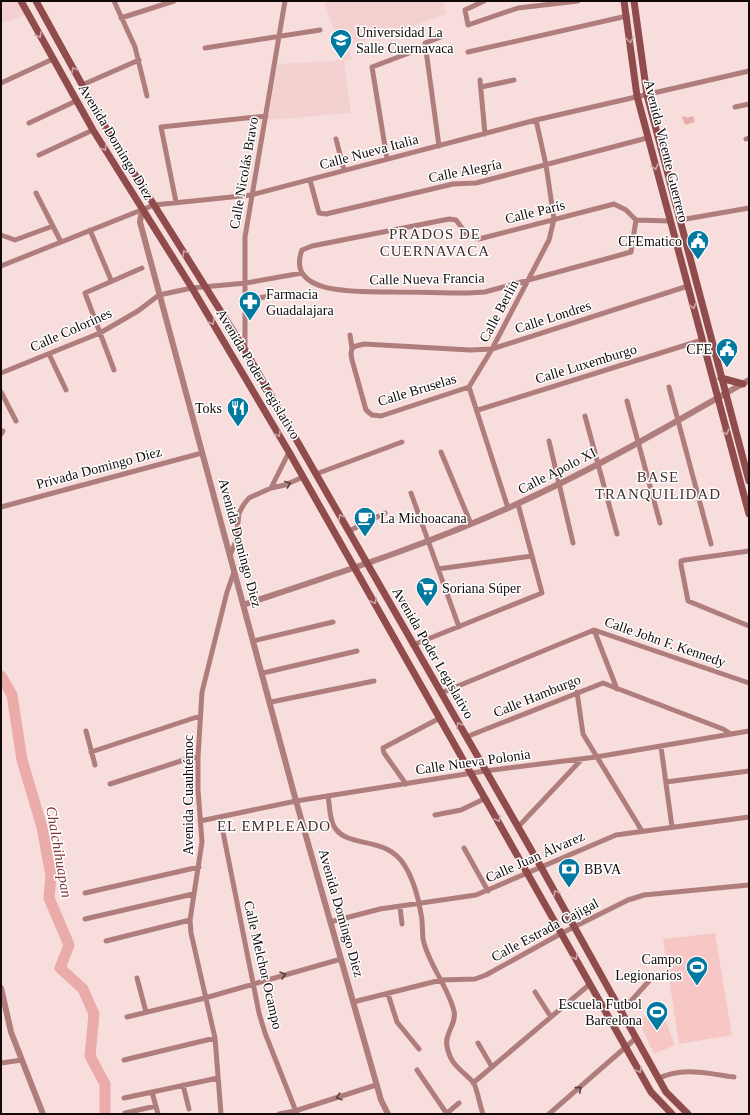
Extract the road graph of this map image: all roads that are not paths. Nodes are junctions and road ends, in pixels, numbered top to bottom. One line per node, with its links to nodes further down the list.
1 (36, 1): 24 (main road, Avenida Domingo Diez, one-way to 1)
2 (114, 1): 11 (street)
3 (174, 1): 11 (street)
4 (285, 1): 13 (street, Calle Nicolás Bravo)
5 (484, 1): 6 (street)
6 (578, 1)
7 (624, 1): 10 (main road, Avenida Vicente Guerrero)
8 (634, 1): 26 (main road, Avenida Vicente Guerrero)
9 (22, 2): 18 (main road, Avenida Domingo Diez, one-way to 18)
10 (627, 16): 17 (street); 28 (main road, Avenida Vicente Guerrero, one-way to 28)
11 (121, 18): 19 (street)
12 (320, 30): 13 (street)
13 (280, 36): 16 (street); 32 (street, Calle Nicolás Bravo)
14 (441, 37): 15 (street)
15 (425, 47): 39 (street); 41 (street)
16 (205, 48)
17 (468, 52)
18 (53, 59): 23 (street); 29 (main road, Avenida Domingo Diez)
19 (139, 60): 24 (street); 27 (street)
20 (749, 71): 26 (street, Calle Nueva Italia)
21 (480, 80): 25 (street)
22 (514, 80): 25 (street)
23 (1, 83)
24 (82, 85): 48 (main road, Avenida Domingo Diez)
25 (480, 87): 36 (street)
26 (647, 94): 28 (street, Calle Nueva Italia); 53 (main road, Avenida Vicente Guerrero)
27 (147, 96)
28 (637, 96): 33 (street, Calle Nueva Italia); 37 (main road, Avenida Vicente Guerrero)
29 (76, 101): 34 (street); 35 (main road, Avenida Domingo Diez)
30 (749, 104): 31 (street)
31 (735, 107)
32 (266, 116): 46 (street, Calle Nicolás Bravo); 47 (street)
33 (536, 120): 36 (street, Calle Nueva Italia); 42 (street, Calle Berlín)
34 (29, 123)
35 (93, 130): 40 (street); 50 (main road, Avenida Domingo Diez, one-way to 50)
36 (485, 134): 39 (street, Calle Nueva Italia)
37 (647, 138): 42 (street, Calle Alegría); 54 (main road, Avenida Vicente Guerrero, one-way to 54)
38 (336, 139): 43 (street)
39 (438, 146): 41 (street, Calle Nueva Italia)
40 (39, 155)
41 (387, 159): 43 (street, Calle Nueva Italia)
42 (546, 165): 44 (street, Calle Alegría); 51 (street, Calle Berlín)
43 (344, 170): 44 (street, Calle Nueva Italia)
44 (310, 180): 46 (street, Calle Nueva Italia)
45 (36, 193): 55 (street)
46 (251, 195): 47 (street, Calle Nueva Italia); 64 (street, Calle Nicolás Bravo)
47 (176, 202): 48 (street, Calle Nueva Italia)
48 (154, 205): 50 (street, Calle Nueva Italia); 65 (main road, Avenida Poder Legislativo, one-way to 48)
49 (749, 208): 53 (street)
50 (142, 209): 56 (street, Calle Nueva Italia); 67 (main road, Avenida Poder Legislativo); 68 (street, Avenida Domingo Diez)
51 (554, 219): 52 (street, Calle París); 61 (street, Calle París); 63 (street, Calle Berlín)
52 (636, 220): 54 (street); 63 (street, Calle Nueva Francia)
53 (680, 220): 80 (main road, Avenida Vicente Guerrero)
54 (670, 221): 66 (main road, Avenida Vicente Guerrero)
55 (53, 226): 57 (street); 58 (street)
56 (90, 230): 58 (street, Calle Nueva Italia); 62 (street)
57 (1, 235)
58 (61, 242): 59 (street, Calle Nueva Italia)
59 (1, 266)
60 (142, 268): 62 (street)
61 (302, 273): 63 (street, Calle Nueva Francia); 64 (street)
62 (111, 280): 71 (street)
63 (529, 280): 75 (street, Calle Berlín)
64 (246, 283): 65 (street); 70 (street, Calle Nicolás Bravo)
65 (205, 286): 67 (street); 76 (main road, Avenida Poder Legislativo)
66 (688, 286): 73 (main road, Avenida Vicente Guerrero, one-way to 73); 75 (street, Calle Londres)
67 (192, 288): 68 (street, Calle Colorines); 96 (main road, Avenida Poder Legislativo, one-way to 96)
68 (159, 295): 71 (street, Calle Colorines); 98 (street, Avenida Domingo Diez)
69 (274, 295): 70 (street)
70 (245, 300): 76 (street, Calle Nicolás Bravo)
71 (100, 333): 77 (street, Calle Colorines); 78 (street)
72 (350, 335): 74 (street)
73 (702, 340): 87 (main road, Avenida Vicente Guerrero); 89 (street, Calle Luxemburgo)
74 (352, 348): 75 (street, Calle Londres); 82 (street, Calle Bruselas)
75 (492, 349): 82 (street, Calle Berlín)
76 (245, 350): 100 (main road, Avenida Poder Legislativo)
77 (49, 354): 79 (street, Calle Colorines); 84 (street)
78 (114, 370)
79 (1, 373)
80 (721, 378): 81 (main road); 86 (main road, Avenida Vicente Guerrero)
81 (746, 382): 86 (street, Calle Apolo XI)
82 (469, 387): 89 (street)
83 (669, 387): 91 (street)
84 (66, 390)
85 (1, 392): 92 (street)
86 (725, 393): 87 (street, Calle Apolo XI); 102 (main road, Avenida Vicente Guerrero)
87 (716, 398): 91 (street, Calle Apolo XI); 110 (main road, Avenida Vicente Guerrero, one-way to 110)
88 (628, 401): 95 (street)
89 (478, 410): 108 (street)
90 (585, 416): 99 (street)
91 (677, 420): 95 (street, Calle Apolo XI); 117 (street)
92 (16, 421)
93 (549, 441): 103 (street)
94 (402, 442): 100 (street)
95 (637, 442): 99 (street, Calle Apolo XI); 111 (street)
96 (289, 452): 101 (main road, Avenida Poder Legislativo); 104 (street)
97 (441, 452): 112 (street)
98 (202, 453): 107 (street, Privada Domingo Diez); 119 (street, Avenida Domingo Diez)
99 (598, 463): 103 (street, Calle Apolo XI); 114 (street)
100 (316, 474): 113 (main road, Avenida Poder Legislativo, one-way to 100)
101 (303, 477): 104 (street, one-way to 101); 122 (main road, Avenida Poder Legislativo)
102 (749, 481)
103 (558, 485): 106 (street, Calle Apolo XI); 116 (street)
104 (271, 488): 119 (street)
105 (411, 494): 115 (street)
106 (518, 504): 108 (street, Calle Apolo XI); 120 (street)
107 (1, 507)
108 (508, 508): 112 (street, Calle Apolo XI)
109 (385, 513): 113 (street)
110 (749, 514)
111 (660, 523)
112 (471, 524): 115 (street, Calle Apolo XI)
113 (349, 531): 121 (main road, Avenida Poder Legislativo)
114 (617, 534)
115 (427, 541): 121 (street, Calle Apolo XI); 123 (street)
116 (573, 543)
117 (711, 544)
118 (749, 552): 127 (street)
119 (230, 554): 124 (street, Avenida Domingo Diez)
120 (532, 556): 123 (street); 128 (street)
121 (367, 563): 122 (street, Calle Apolo XI); 131 (main road, Avenida Poder Legislativo)
122 (356, 567): 125 (street, Calle Apolo XI); 141 (main road, Avenida Poder Legislativo, one-way to 141)
123 (438, 569): 128 (street)
124 (234, 572): 125 (street, Avenida Domingo Diez); 140 (street, Avenida Cuauhtémoc)
125 (243, 604): 130 (street, Avenida Domingo Diez)
126 (333, 622): 130 (street)
127 (749, 626)
128 (459, 627): 131 (street)
129 (594, 630): 135 (street, Calle John F. Kennedy); 136 (street); 138 (street, Calle John F. Kennedy)
130 (253, 641): 133 (street, Avenida Domingo Diez)
131 (413, 645): 138 (main road, Avenida Poder Legislativo)
132 (357, 651): 133 (street)
133 (263, 673): 139 (street, Avenida Domingo Diez)
134 (374, 681): 139 (street)
135 (749, 683)
136 (617, 689): 137 (street, Calle Hamburgo); 144 (street, Calle Hamburgo)
137 (577, 692): 145 (street, Calle Hamburgo); 149 (street)
138 (441, 693): 145 (main road, Avenida Poder Legislativo, one-way to 138)
139 (270, 702): 160 (street, Avenida Domingo Diez)
140 (200, 716): 147 (street); 148 (street, Avenida Cuauhtémoc)
141 (440, 718): 154 (main road, Avenida Poder Legislativo); 157 (street)
142 (86, 731): 147 (street)
143 (749, 731): 144 (street, Calle Nueva Polonia)
144 (730, 734): 146 (street, Calle Nueva Polonia)
145 (466, 737): 152 (main road, Avenida Poder Legislativo)
146 (661, 747): 149 (street, Calle Nueva Polonia); 155 (street)
147 (91, 752): 151 (street)
148 (198, 757): 156 (street); 164 (street, Avenida Cuauhtémoc)
149 (596, 758): 150 (street, Calle Nueva Polonia); 167 (street)
150 (582, 759): 152 (street, Calle Nueva Polonia); 165 (street)
151 (95, 765)
152 (485, 771): 154 (street, Calle Nueva Polonia); 165 (main road, Avenida Poder Legislativo)
153 (749, 771): 155 (street)
154 (471, 773): 157 (street, Calle Nueva Polonia); 159 (main road, Avenida Poder Legislativo)
155 (666, 782): 166 (street)
156 (110, 784)
157 (406, 784): 158 (street, Calle Nueva Polonia)
158 (328, 796): 160 (street, Calle Nueva Polonia); 176 (street)
159 (486, 798): 161 (street); 171 (main road, Avenida Poder Legislativo, one-way to 171)
160 (296, 801): 162 (street, Calle Nueva Polonia); 180 (street, Avenida Domingo Diez)
161 (434, 815)
162 (220, 817): 164 (street, Calle Nueva Polonia); 189 (street, Calle Melchor Ocampo)
163 (749, 817): 166 (street, Calle Juan Álvarez)
164 (200, 821): 169 (street, Avenida Cuauhtémoc)
165 (518, 827): 170 (main road, Avenida Poder Legislativo)
166 (672, 827): 167 (street, Calle Juan Álvarez)
167 (642, 831): 170 (street, Calle Juan Álvarez)
168 (464, 848): 173 (street)
169 (199, 867): 174 (street); 175 (street, Avenida Cuauhtémoc)
170 (541, 867): 171 (street, Calle Juan Álvarez); 182 (main road, Avenida Poder Legislativo, one-way to 170)
171 (528, 873): 173 (street, Calle Juan Álvarez); 183 (main road, Avenida Poder Legislativo)
172 (749, 885): 182 (street, Calle Estrada Cajigal)
173 (488, 891): 176 (street, Calle Juan Álvarez)
174 (85, 893)
175 (193, 894): 178 (street); 179 (street, Avenida Cuauhtémoc)
176 (419, 904): 177 (street, Calle Juan Álvarez); 187 (street)
177 (400, 907): 180 (street, Calle Juan Álvarez); 181 (street)
178 (85, 920)
179 (190, 920): 184 (street); 194 (street, Avenida Cuauhtémoc)
180 (330, 922): 185 (street, Avenida Domingo Diez)
181 (402, 924)
182 (575, 928): 183 (street, Calle Estrada Cajigal); 197 (main road, Avenida Poder Legislativo)
183 (562, 933): 187 (street, Calle Estrada Cajigal); 190 (main road, Avenida Poder Legislativo, one-way to 190)
184 (106, 941)
185 (341, 959): 189 (street, one-way to 185); 195 (street, Avenida Domingo Diez)
186 (137, 978): 196 (street)
187 (441, 980): 193 (street, Calle Estrada Cajigal); 213 (street)
188 (649, 981): 197 (street)
189 (252, 984): 194 (street); 222 (street, Calle Melchor Ocampo)
190 (590, 984): 199 (street); 203 (main road, Avenida Poder Legislativo)
191 (1, 988): 205 (street)
192 (535, 992): 199 (street)
193 (388, 994): 195 (street, Calle Estrada Cajigal); 204 (street)
194 (205, 998): 196 (street); 200 (street, Avenida Cuauhtémoc)
195 (353, 1002): 215 (street, Avenida Domingo Diez)
196 (146, 1012): 198 (street)
197 (620, 1012): 201 (main road, Avenida Poder Legislativo)
198 (127, 1017)
199 (551, 1017): 208 (street)
200 (215, 1038): 206 (street); 211 (street, Avenida Cuauhtémoc)
201 (636, 1039): 203 (street); 212 (main road, Avenida Poder Legislativo)
202 (478, 1043): 208 (street)
203 (626, 1048): 223 (main road, Avenida Poder Legislativo, one-way to 223); 231 (street, one-way to 203)
204 (419, 1049)
205 (22, 1060): 207 (street); 224 (street)
206 (124, 1060)
207 (1, 1063)
208 (492, 1067): 213 (street)
209 (417, 1070): 229 (street)
210 (734, 1077): 212 (street)
211 (218, 1078): 214 (street); 226 (street, Avenida Cuauhtémoc)
212 (658, 1079): 232 (main road, Avenida Poder Legislativo)
213 (473, 1083): 230 (street)
214 (183, 1085): 216 (street); 220 (street)
215 (376, 1085): 222 (street, one-way to 222); 228 (street, Avenida Domingo Diez)
216 (152, 1092): 217 (street); 219 (street)
217 (124, 1098)
218 (459, 1103): 229 (street)
219 (156, 1106): 221 (street); 225 (street)
220 (188, 1109)
221 (125, 1113)
222 (296, 1113): 227 (street)
223 (667, 1113)
224 (43, 1114)
225 (158, 1114)
226 (221, 1114)
227 (279, 1114)
228 (388, 1114)
229 (446, 1114)
230 (483, 1114)
231 (549, 1114)
232 (688, 1114)

